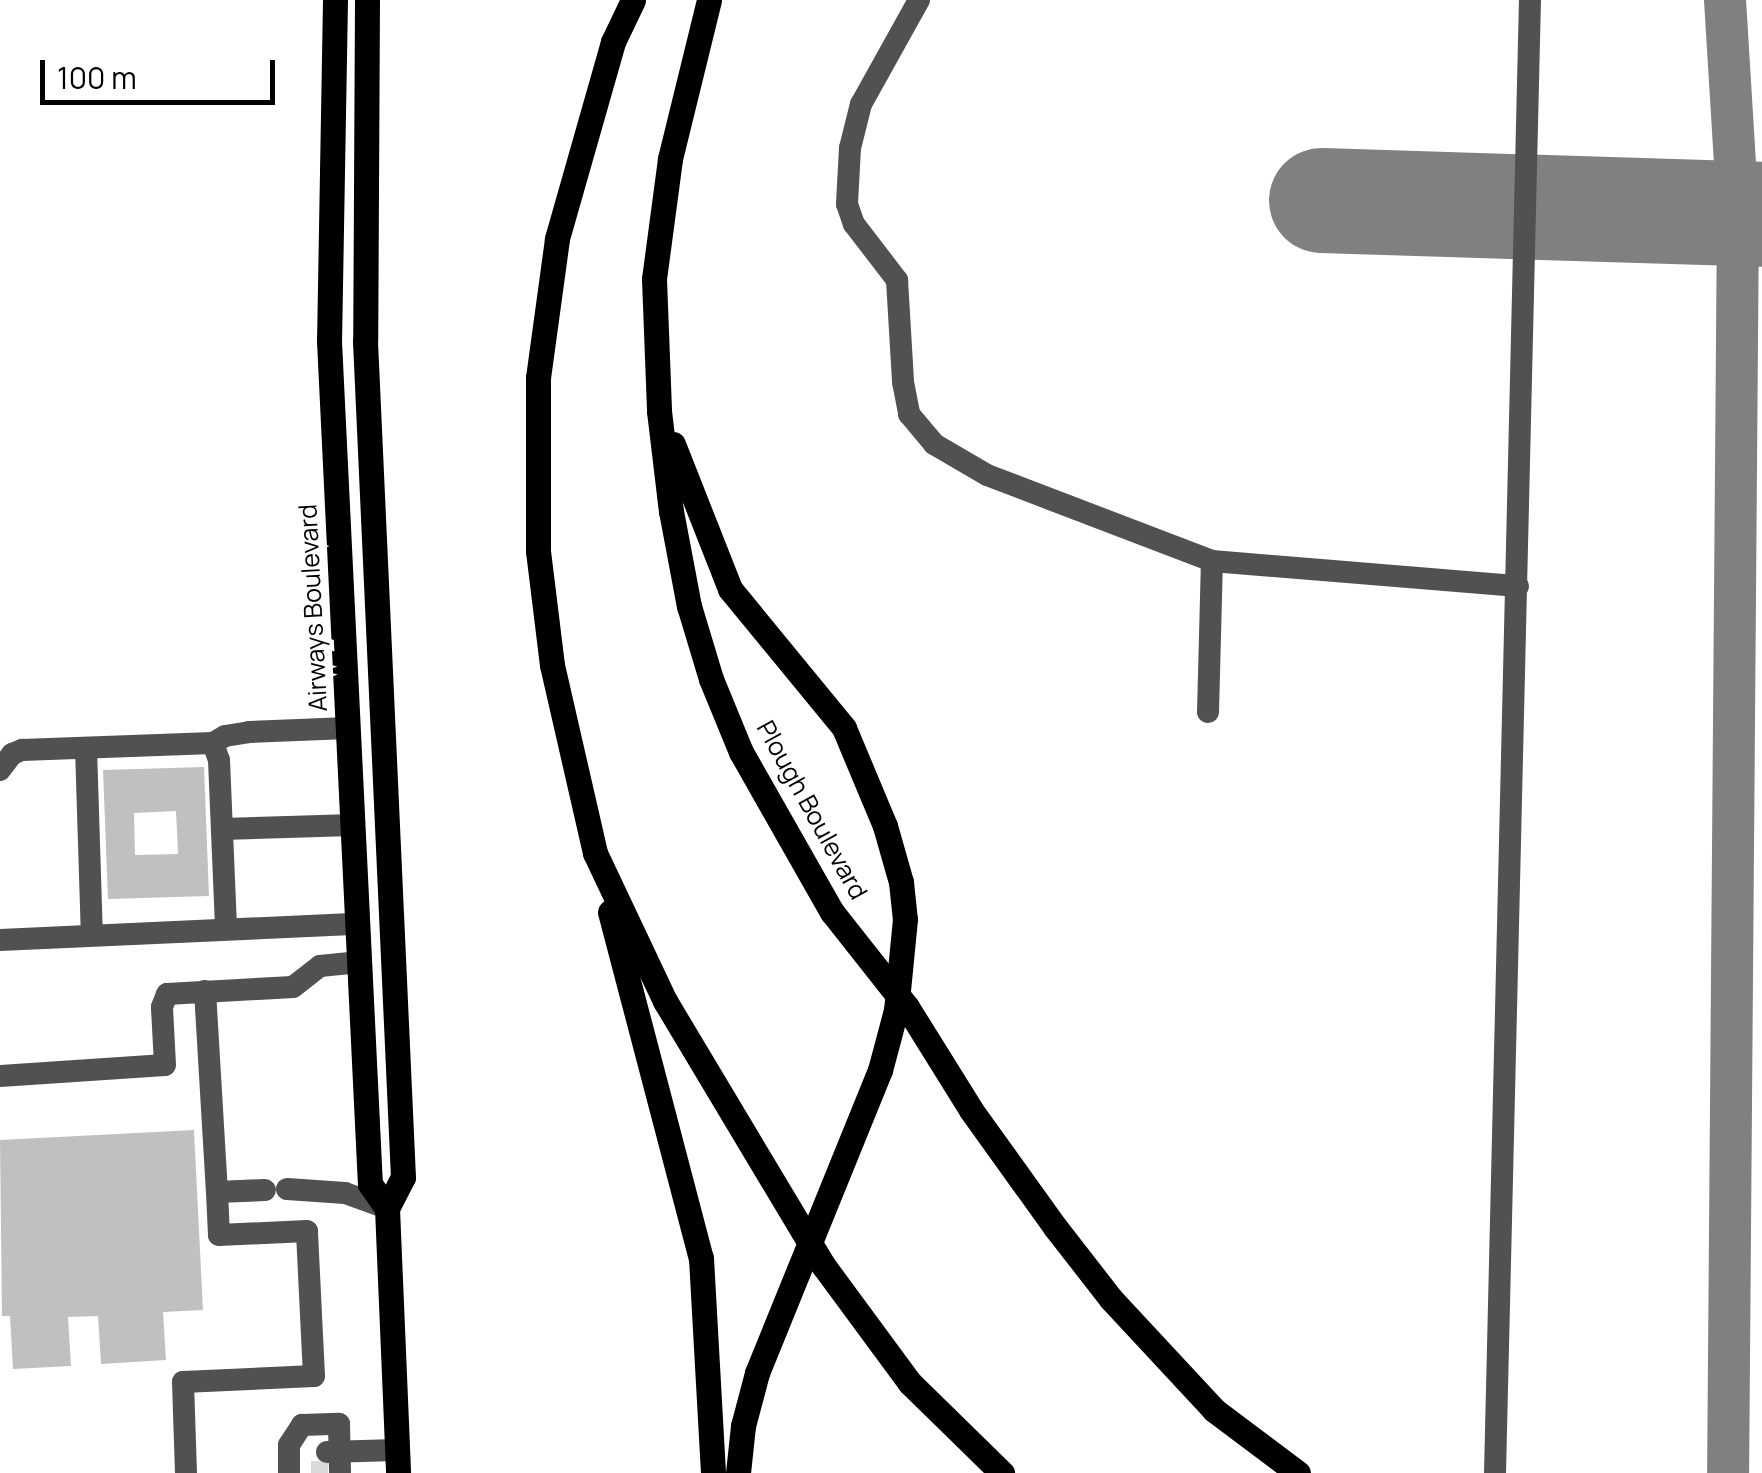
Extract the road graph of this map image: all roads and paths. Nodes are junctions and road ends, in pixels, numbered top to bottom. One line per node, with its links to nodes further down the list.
1 (335, 0): 11 (main road, Airways Boulevard)
2 (367, 0): 26 (main road, Airways Boulevard)
3 (632, 0): 17 (main road)
4 (710, 0): 7 (main road, Plough Boulevard)
5 (918, 0): 8 (lane)
6 (1530, 0): 9 (lane)
7 (659, 411): 28 (main road, Plough Boulevard); 34 (main road)
8 (1212, 561): 9 (lane); 10 (lane)
9 (1518, 586): 38 (lane)
10 (1208, 712)
11 (348, 728): 12 (lane); 15 (main road, Airways Boulevard)
12 (213, 744): 13 (lane); 16 (lane)
13 (86, 748): 14 (lane); 20 (lane)
14 (0, 770)
15 (353, 825): 16 (lane); 18 (main road, Airways Boulevard)
16 (222, 829): 19 (lane)
17 (596, 854): 27 (main road); 35 (main road)
18 (358, 924): 19 (lane); 22 (main road, Airways Boulevard)
19 (226, 927): 20 (lane)
20 (92, 934): 21 (lane)
21 (0, 940)
22 (360, 962): 23 (lane); 26 (main road, Airways Boulevard)
23 (205, 991): 24 (lane); 25 (lane)
24 (0, 1076)
25 (217, 1192): 26 (lane); 31 (lane)
26 (387, 1208): 29 (main road, Airways Boulevard)
27 (712, 1392): 32 (main road); 33 (main road)
28 (1267, 1451): 36 (main road); 37 (main road)
29 (398, 1462): 30 (lane)
30 (316, 1464)
31 (186, 1473)
32 (704, 1473)
33 (713, 1473)
34 (738, 1473)
35 (1002, 1473)
36 (1298, 1473)
37 (1313, 1473)
38 (1496, 1473)

